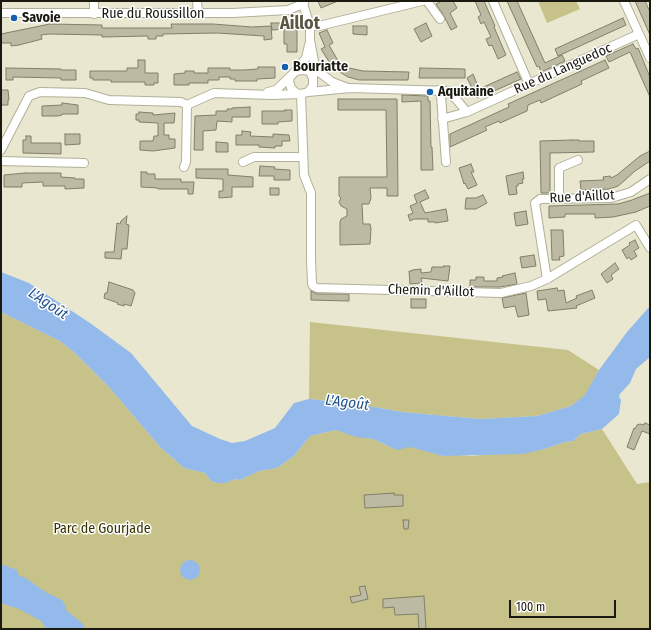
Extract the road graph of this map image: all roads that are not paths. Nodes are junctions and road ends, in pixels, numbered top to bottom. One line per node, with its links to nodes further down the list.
1 (94, 1): 10 (street)
2 (197, 1): 9 (street)
3 (422, 1): 12 (street)
4 (427, 1): 11 (street)
5 (492, 1): 18 (street)
6 (624, 1): 13 (street)
7 (304, 2): 9 (street, Rue du Roussillon); 12 (street)
8 (1, 13): 10 (street, Rue du Roussillon)
9 (198, 13): 10 (street, Rue du Roussillon)
10 (94, 14)
11 (440, 19)
12 (310, 26): 14 (street)
13 (639, 34): 15 (street); 18 (street, Rue du Languedoc)
14 (310, 40): 16 (street); 17 (street)
15 (650, 58)
16 (313, 73): 17 (street); 19 (street); 21 (street)
17 (293, 74): 21 (street); 22 (street)
18 (529, 84): 24 (street, Rue du Languedoc)
19 (351, 88): 20 (street); 21 (street)
20 (438, 90): 24 (street); 25 (street)
21 (305, 93): 22 (street); 27 (street)
22 (261, 94): 23 (street)
23 (187, 105): 26 (street); 33 (street)
24 (467, 112): 25 (street, Rue du Languedoc)
25 (442, 119): 31 (street)
26 (1, 150)
27 (302, 157): 30 (street); 37 (street, Chemin d'Aillot)
28 (578, 160): 35 (street)
29 (1, 161): 32 (street)
30 (243, 162)
31 (446, 162)
32 (84, 163)
33 (184, 167)
34 (650, 179): 35 (street, Rue d'Aillot)
35 (559, 198): 37 (street, Rue d'Aillot)
36 (650, 248): 37 (street, Chemin d'Aillot)
37 (547, 279)

